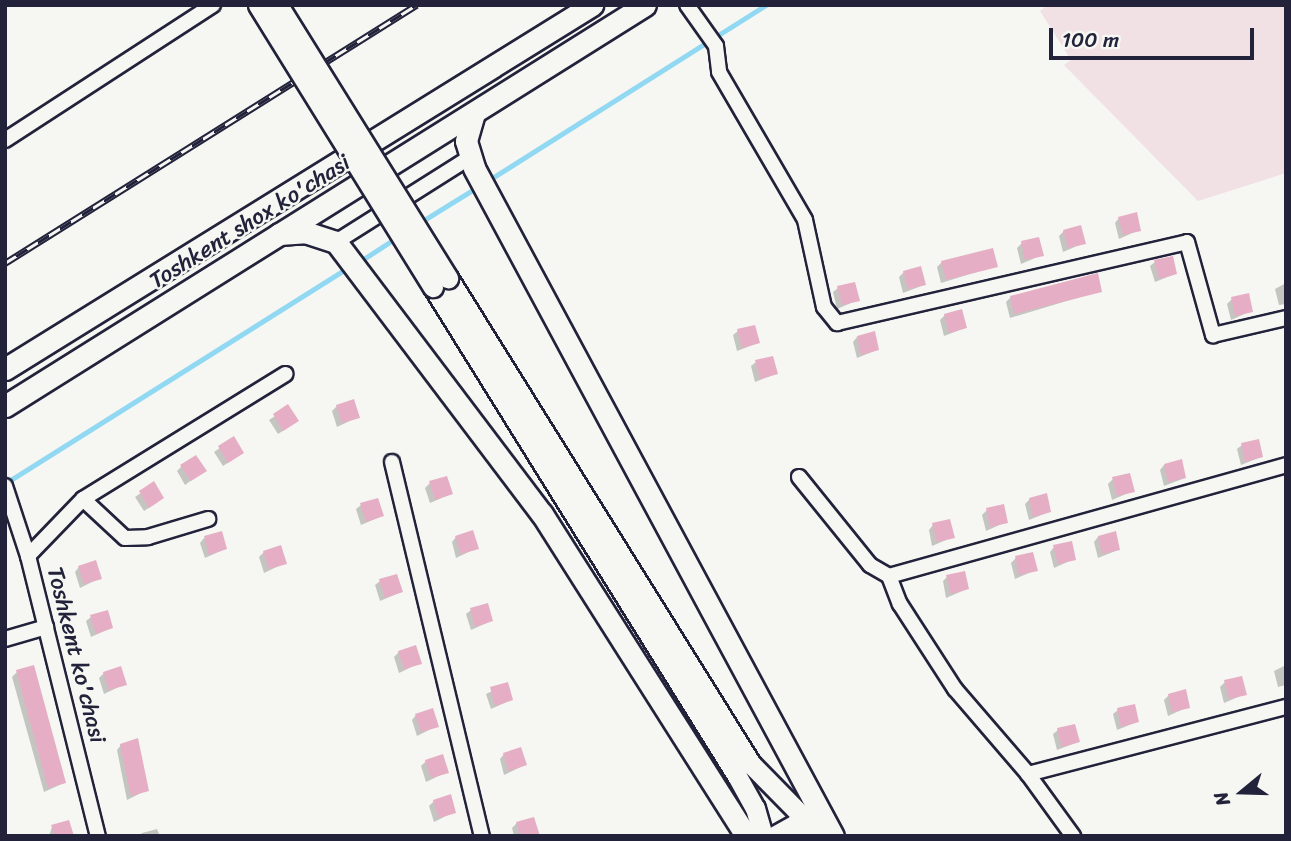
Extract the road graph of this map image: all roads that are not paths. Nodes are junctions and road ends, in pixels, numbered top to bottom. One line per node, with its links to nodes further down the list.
1 (213, 5): 8 (street)
2 (258, 5): 12 (main road, bridge)
3 (278, 5): 12 (main road, bridge)
4 (593, 5): 14 (highway, Toshkent shox ko'chasi)
5 (645, 5): 7 (highway, Toshkent shox ko'chasi)
6 (687, 5): 13 (street)
7 (474, 113): 9 (highway); 10 (highway, Toshkent shox ko'chasi)
8 (5, 140)
9 (471, 163): 11 (street); 36 (highway)
10 (279, 234): 11 (highway); 16 (highway, Toshkent shox ko'chasi)
11 (339, 247): 33 (highway)
12 (441, 283): 30 (main road); 34 (main road)
13 (1286, 318)
14 (5, 369)
15 (285, 374): 21 (street)
16 (5, 405)
17 (392, 462): 32 (street)
18 (1286, 465): 25 (street)
19 (799, 477): 25 (street)
20 (7, 490): 22 (street, Toshkent ko'chasi)
21 (83, 499): 23 (street); 24 (street)
22 (10, 512): 24 (street, Toshkent ko'chasi)
23 (208, 519)
24 (28, 556): 26 (street, Toshkent ko'chasi)
25 (889, 576): 29 (street)
26 (46, 627): 27 (street); 31 (street, Toshkent ko'chasi)
27 (5, 639)
28 (1286, 707): 29 (street)
29 (1028, 774): 37 (street)
30 (810, 824): 35 (main road); 36 (main road)
31 (98, 836)
32 (482, 836)
33 (746, 836)
34 (763, 836)
35 (774, 836)
36 (832, 836)
37 (1073, 836)

